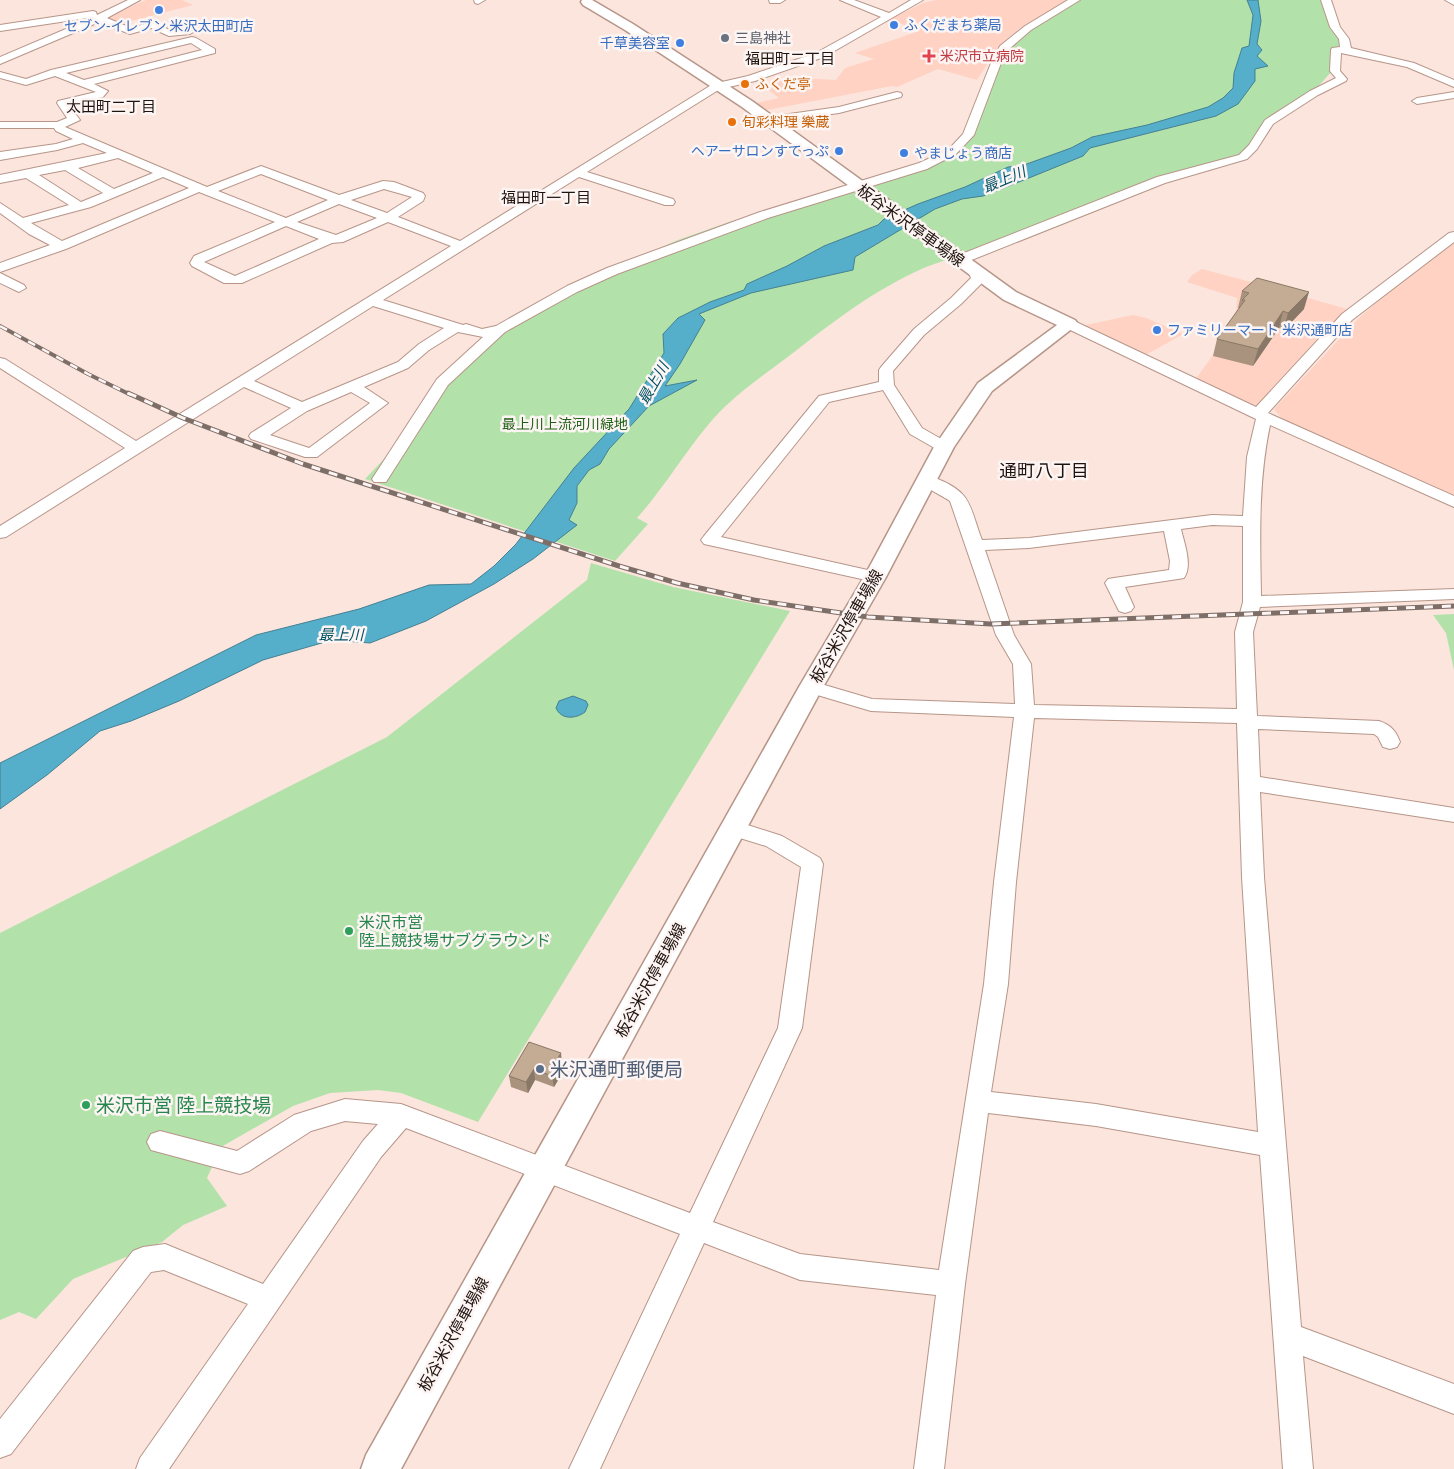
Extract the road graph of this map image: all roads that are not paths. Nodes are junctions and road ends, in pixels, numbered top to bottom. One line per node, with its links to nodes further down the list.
1 (135, 0): 11 (street)
2 (607, 0): 8 (main road, 板谷米沢停車場線)
3 (845, 0): 12 (street)
4 (927, 0): 9 (street)
5 (1075, 0): 39 (street)
6 (1326, 0): 16 (street)
7 (1450, 0): 10 (street)
8 (587, 1): 24 (main road, 板谷米沢停車場線)
9 (916, 2): 12 (street)
10 (1454, 2)
11 (110, 13): 13 (street); 14 (street)
12 (889, 16): 24 (street)
13 (99, 18): 15 (street); 17 (street)
14 (0, 28)
15 (190, 31)
16 (1346, 50): 21 (street); 53 (street)
17 (0, 61)
18 (55, 72): 20 (street); 22 (street); 22 (street)
19 (1454, 73): 21 (street)
20 (0, 75)
21 (1437, 76): 23 (street)
22 (85, 83): 30 (street)
23 (1454, 84)
24 (717, 86): 28 (main road, 板谷米沢停車場線); 36 (street)
25 (897, 95): 28 (street)
26 (1452, 96): 27 (street)
27 (1417, 101)
28 (768, 120): 39 (main road, 板谷米沢停車場線)
29 (0, 125): 30 (street)
30 (58, 125): 31 (street)
31 (84, 139): 32 (street); 33 (street)
32 (1, 154)
33 (118, 154): 34 (street); 35 (street)
34 (68, 167): 37 (street); 41 (street)
35 (163, 173): 40 (street); 41 (street)
36 (577, 173): 43 (street); 51 (street)
37 (29, 174): 38 (street); 44 (street)
38 (0, 179)
39 (860, 188): 53 (main road, 板谷米沢停車場線); 61 (street)
40 (203, 190): 42 (street); 48 (street); 52 (street)
41 (114, 194): 44 (street)
42 (340, 199): 46 (street); 46 (street); 48 (street)
43 (669, 202)
44 (79, 206): 47 (street)
45 (0, 207): 47 (street)
46 (388, 218): 50 (street); 51 (street)
47 (22, 222): 52 (street)
48 (286, 222): 50 (street); 50 (street)
49 (1454, 236): 67 (street)
50 (330, 239)
51 (460, 245): 58 (street)
52 (61, 246): 54 (street)
53 (956, 258): 55 (main road, 板谷米沢停車場線)
54 (0, 268)
55 (976, 273): 59 (main road, 板谷米沢停車場線); 64 (street)
56 (0, 277): 57 (street)
57 (19, 288)
58 (371, 302): 60 (street); 63 (street)
59 (1070, 324): 67 (street); 68 (main road, 板谷米沢停車場線)
60 (456, 328): 61 (street); 65 (street)
61 (500, 329): 70 (street)
62 (0, 362): 69 (street)
63 (243, 382): 66 (street); 69 (street)
64 (887, 385): 68 (street); 77 (street)
65 (353, 387): 66 (street); 66 (street)
66 (302, 408)
67 (1261, 415): 72 (street); 73 (street)
68 (944, 447): 71 (main road, 板谷米沢停車場線)
69 (136, 448): 75 (street)
70 (380, 479)
71 (924, 480): 76 (street); 77 (main road, 板谷米沢停車場線)
72 (1454, 502)
73 (1251, 521): 74 (street); 79 (street)
74 (1172, 526): 76 (street); 80 (street)
75 (0, 533)
76 (975, 545): 82 (street)
77 (875, 577): 81 (main road, 板谷米沢停車場線)
78 (1454, 594): 79 (street)
79 (1252, 602): 83 (street)
80 (1125, 606)
81 (811, 687): 82 (street); 87 (main road, 板谷米沢停車場線)
82 (1025, 712): 83 (street); 88 (street)
83 (1247, 719): 84 (street); 85 (street)
84 (1390, 742)
85 (1250, 783): 86 (street); 91 (street)
86 (1454, 816)
87 (735, 829): 92 (main road, 板谷米沢停車場線); 93 (street)
88 (977, 1101): 91 (street); 94 (street)
89 (401, 1115): 90 (street); 92 (street); 95 (street)
90 (160, 1142)
91 (1272, 1146): 96 (street)
92 (544, 1168): 93 (street); 100 (main road, 板谷米沢停車場線)
93 (696, 1227): 94 (street); 101 (street)
94 (951, 1284): 102 (street)
95 (268, 1299): 98 (street); 99 (street)
96 (1287, 1336): 97 (street); 103 (street)
97 (1454, 1399)
98 (0, 1443)
99 (151, 1469)
100 (380, 1469)
101 (584, 1469)
102 (929, 1469)
103 (1298, 1469)

